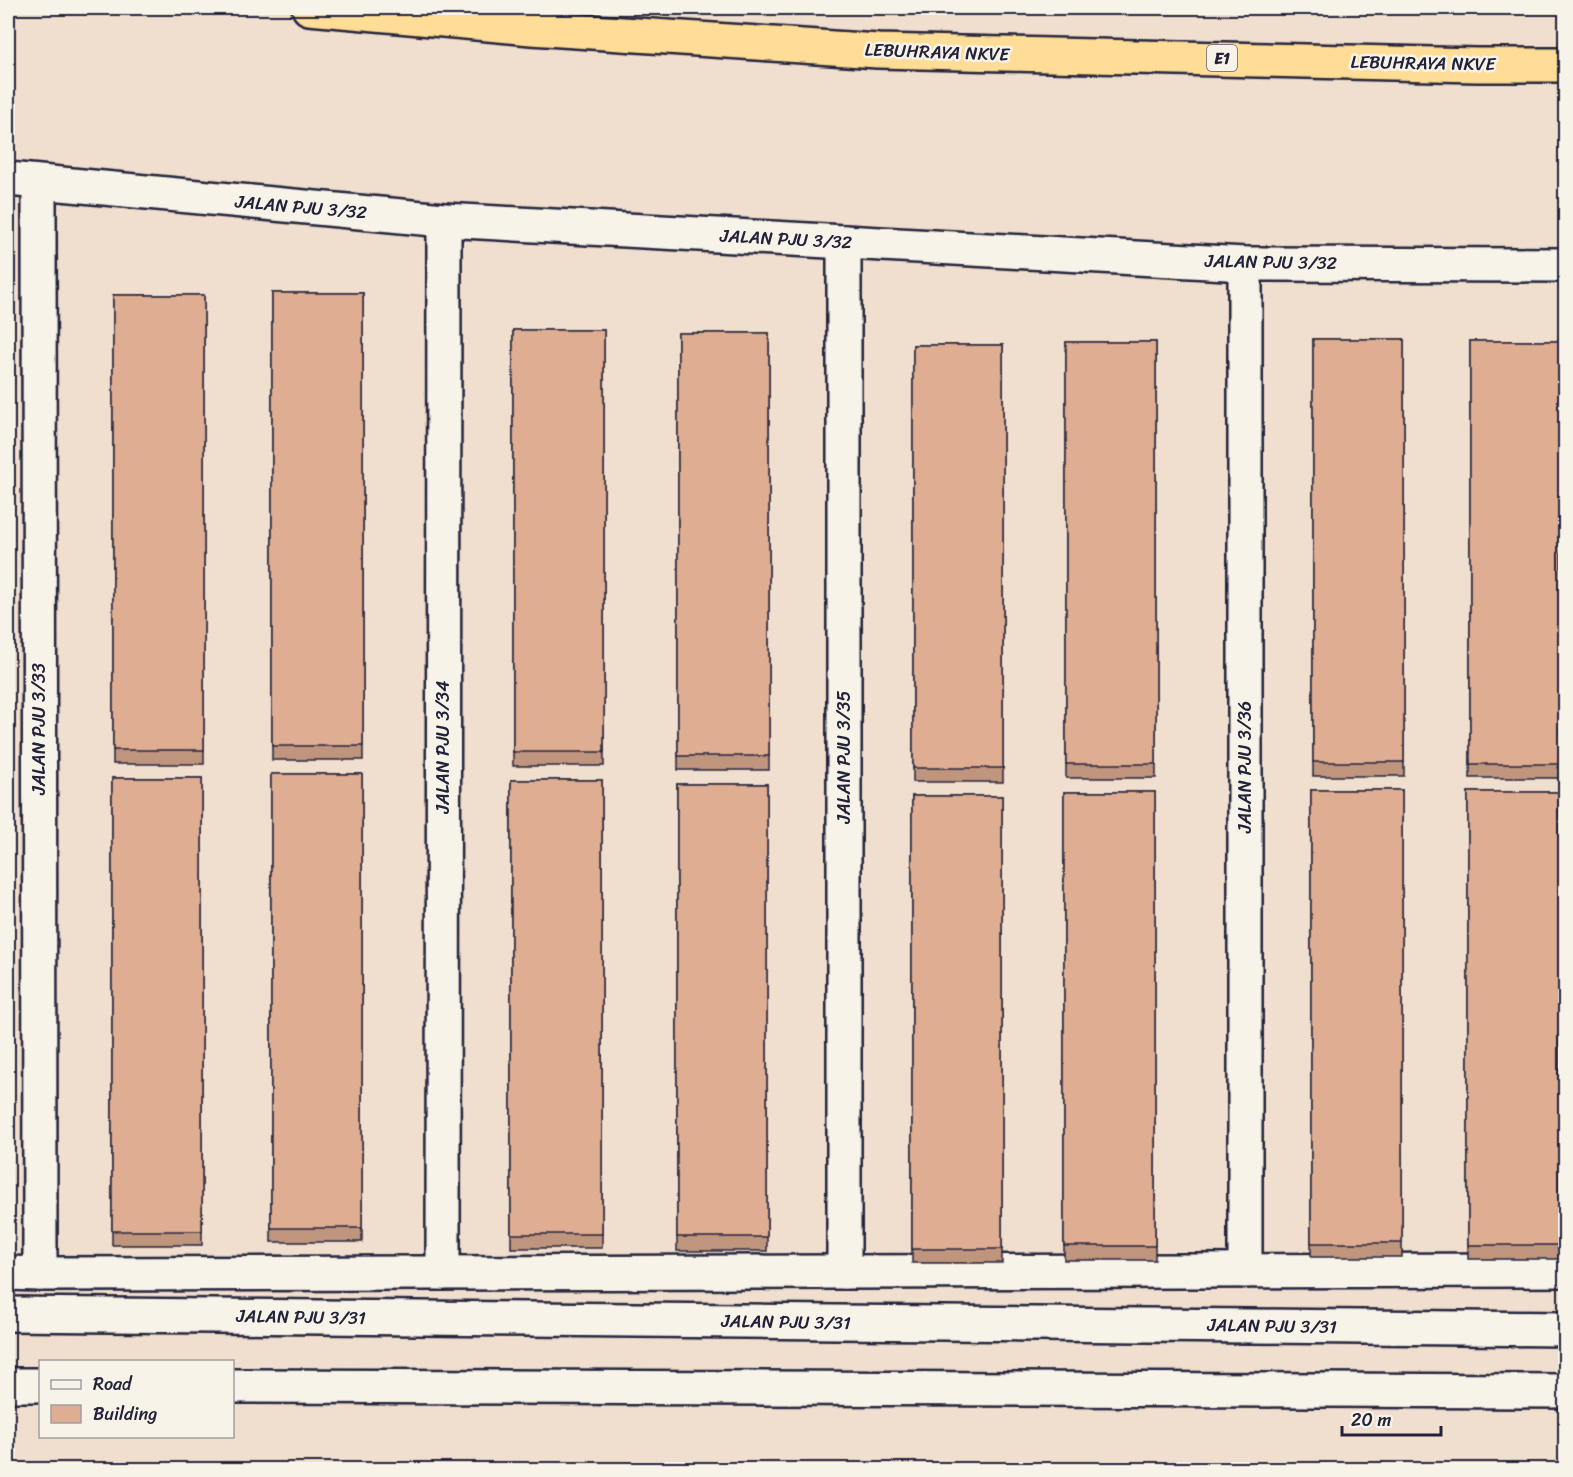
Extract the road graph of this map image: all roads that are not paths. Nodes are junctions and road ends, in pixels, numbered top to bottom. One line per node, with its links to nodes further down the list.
1 (309, 8): 2 (highway, LEBUHRAYA NKVE / E1)
2 (1566, 65)
3 (23, 181): 4 (street, JALAN PJU 3/32); 13 (street, JALAN PJU 3/33)
4 (444, 220): 5 (street, JALAN PJU 3/32); 12 (street, JALAN PJU 3/34)
5 (844, 242): 6 (street, JALAN PJU 3/32); 10 (street, JALAN PJU 3/35)
6 (1245, 264): 7 (street, JALAN PJU 3/32); 9 (street, JALAN PJU 3/36)
7 (1566, 265)
8 (1566, 1270): 9 (street)
9 (1245, 1271): 10 (street)
10 (844, 1272): 12 (street)
11 (8, 1273): 13 (street)
12 (443, 1273): 13 (street)
13 (40, 1275)
14 (8, 1314): 15 (street, JALAN PJU 3/31)
15 (1566, 1329)
16 (8, 1385): 17 (street)
17 (39, 1385)
18 (234, 1386): 19 (street)
19 (1566, 1391)

